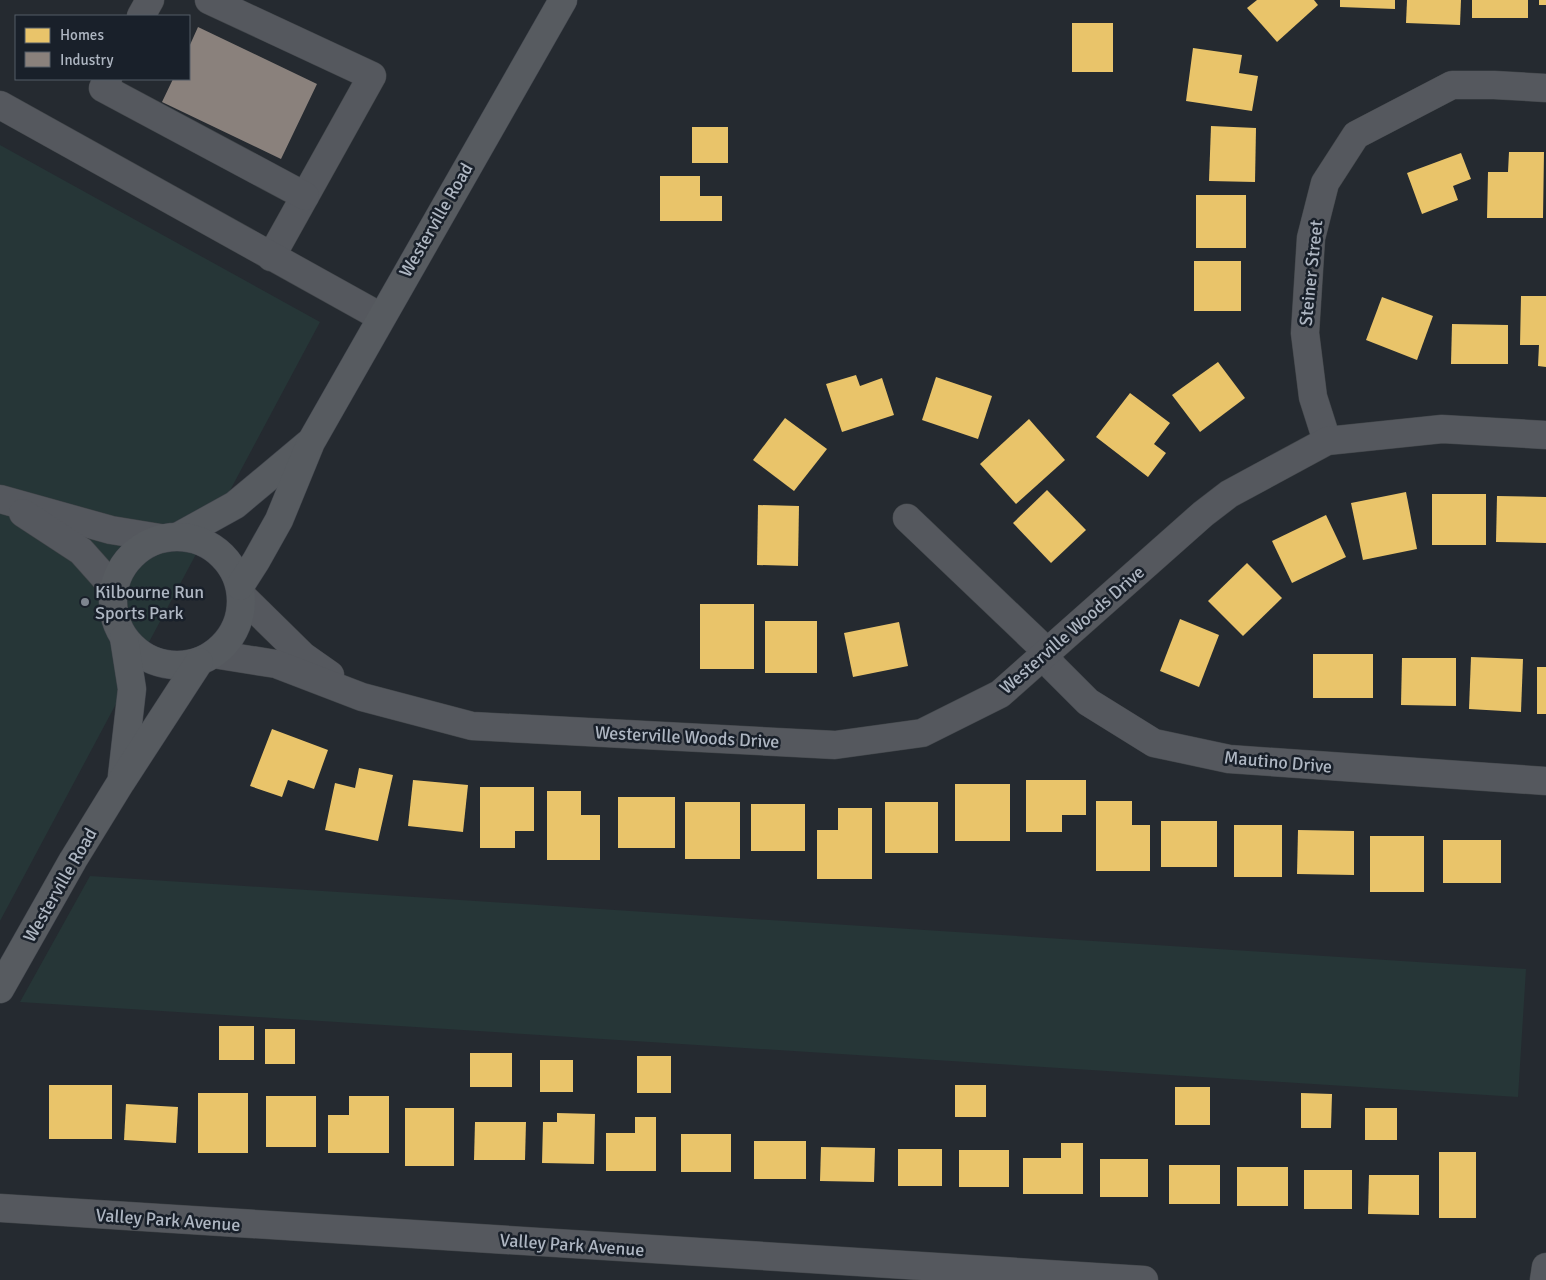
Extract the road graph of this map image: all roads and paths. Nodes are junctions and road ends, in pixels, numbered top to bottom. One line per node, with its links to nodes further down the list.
1 (150, 0): 4 (street)
2 (209, 0): 8 (street)
3 (563, 0): 10 (main road, Westerville Road)
4 (142, 15)
5 (107, 80): 8 (street)
6 (1546, 88): 12 (street, Steiner Street)
7 (0, 105): 9 (street)
8 (305, 196): 9 (street)
9 (271, 257): 10 (street)
10 (381, 317): 13 (main road, Westerville Road)
11 (1546, 435): 12 (street, Westerville Woods Drive)
12 (1327, 441): 20 (street, Westerville Woods Drive)
13 (311, 442): 16 (main road, Westerville Road); 18 (main road, Westerville Road)
14 (1, 499): 16 (street); 17 (street)
15 (907, 518): 20 (street, Mautino Drive)
16 (169, 537): 17 (main road, Westerville Road); 18 (main road)
17 (114, 588): 19 (main road, Westerville Road)
18 (241, 591): 21 (main road, Westerville Road); 22 (street, Westerville Woods Drive)
19 (124, 638): 21 (main road, Westerville Road); 24 (main road, Westerville Road)
20 (1045, 654): 22 (street, Westerville Woods Drive); 23 (street, Mautino Drive)
21 (206, 658): 22 (street, Westerville Woods Drive); 24 (main road, Westerville Road)
22 (362, 697)
23 (1546, 781)
24 (121, 782): 25 (main road, Westerville Road)
25 (0, 989)
26 (0, 1208): 28 (street, Valley Park Avenue)
27 (1546, 1267): 29 (street)
28 (1144, 1280)
29 (1544, 1280)

